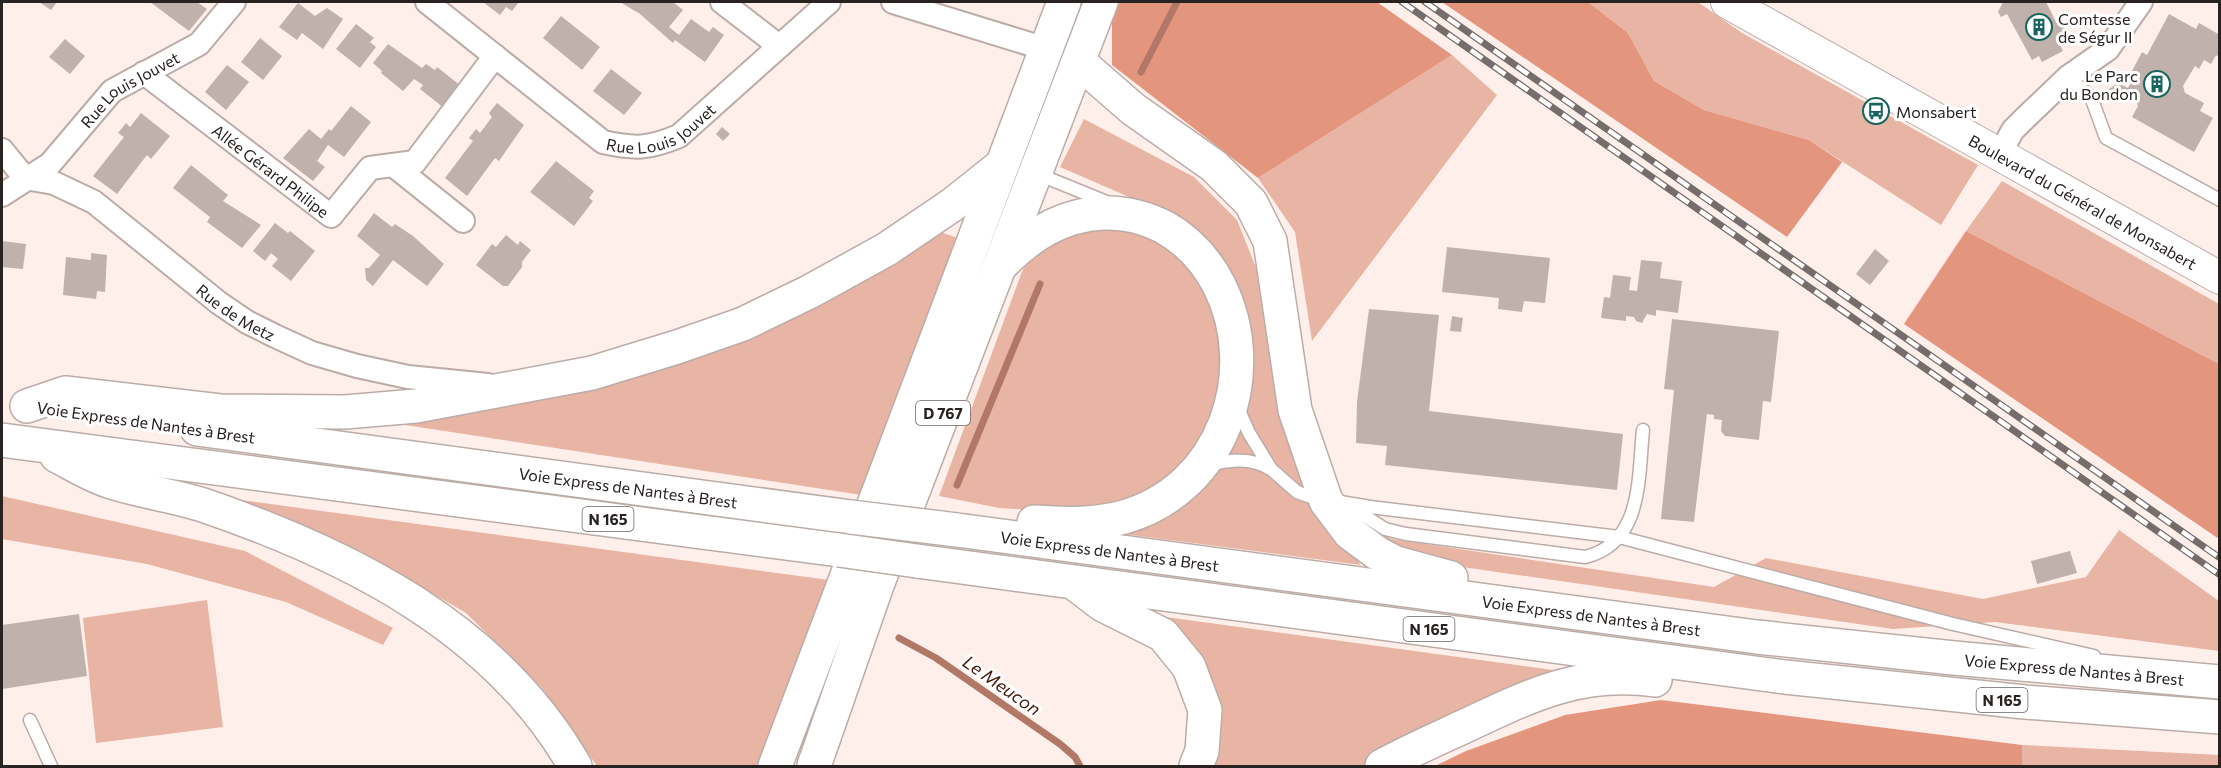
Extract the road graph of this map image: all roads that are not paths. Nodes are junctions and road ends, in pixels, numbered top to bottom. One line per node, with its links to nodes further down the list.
1 (234, 2): 14 (street, Rue Louis Jouvet)
2 (427, 2): 12 (street, Rue Louis Jouvet)
3 (722, 2): 10 (street)
4 (829, 2): 10 (street, Rue Louis Jouvet)
5 (893, 2): 11 (street)
6 (1064, 2): 11 (main road, D 767)
7 (1101, 2): 13 (main road, D 767)
8 (1727, 2): 17 (main road, Boulevard du Général de Monsabert)
9 (2141, 2): 15 (street)
10 (779, 46): 12 (street, Rue Louis Jouvet)
11 (1046, 49): 18 (main road, D 767)
12 (495, 56): 19 (street, Allée Gérard Philipe)
13 (1079, 62): 18 (main road, D 767); 34 (main road)
14 (144, 73): 19 (street, Allée Gérard Philipe); 20 (street, Rue Louis Jouvet)
15 (2068, 77): 17 (street); 22 (lane)
16 (2, 150): 20 (street)
17 (1999, 155): 26 (main road, Boulevard du Général de Monsabert)
18 (1023, 161): 23 (lane); 25 (main road, D 767); 27 (main road); 41 (main road, D 767)
19 (393, 165): 24 (street)
20 (26, 178): 21 (street, Rue Louis Jouvet); 27 (street, Rue de Metz)
21 (2, 195)
22 (2220, 200)
23 (1134, 214): 25 (main road); 28 (main road)
24 (463, 221)
25 (1001, 265): 44 (main road, D 767)
26 (2220, 278)
27 (511, 390): 29 (main road)
28 (1234, 397): 32 (main road); 33 (lane)
29 (14, 404): 35 (main road, Voie Express de Nantes à Brest / N 165, bridge)
30 (1643, 430): 36 (lane)
31 (16, 442): 37 (main road, Voie Express de Nantes à Brest / N 165, bridge); 46 (main road)
32 (1203, 466): 33 (lane); 35 (main road)
33 (1271, 469): 34 (lane)
34 (1335, 502): 36 (lane); 36 (lane); 38 (main road)
35 (968, 532): 38 (main road, Voie Express de Nantes à Brest / N 165)
36 (1619, 537): 40 (lane)
37 (1072, 581): 39 (main road, Voie Express de Nantes à Brest / N 165); 49 (main road)
38 (1481, 600): 40 (main road, Voie Express de Nantes à Brest / N 165)
39 (1785, 677): 42 (main road, Voie Express de Nantes à Brest / N 165); 50 (main road)
40 (2211, 681)
41 (799, 708): 47 (main road); 48 (main road, D 767)
42 (2220, 717)
43 (30, 720): 45 (lane)
44 (815, 765)
45 (51, 766)
46 (575, 766)
47 (775, 766)
48 (782, 766)
49 (1196, 766)
50 (1382, 766)

